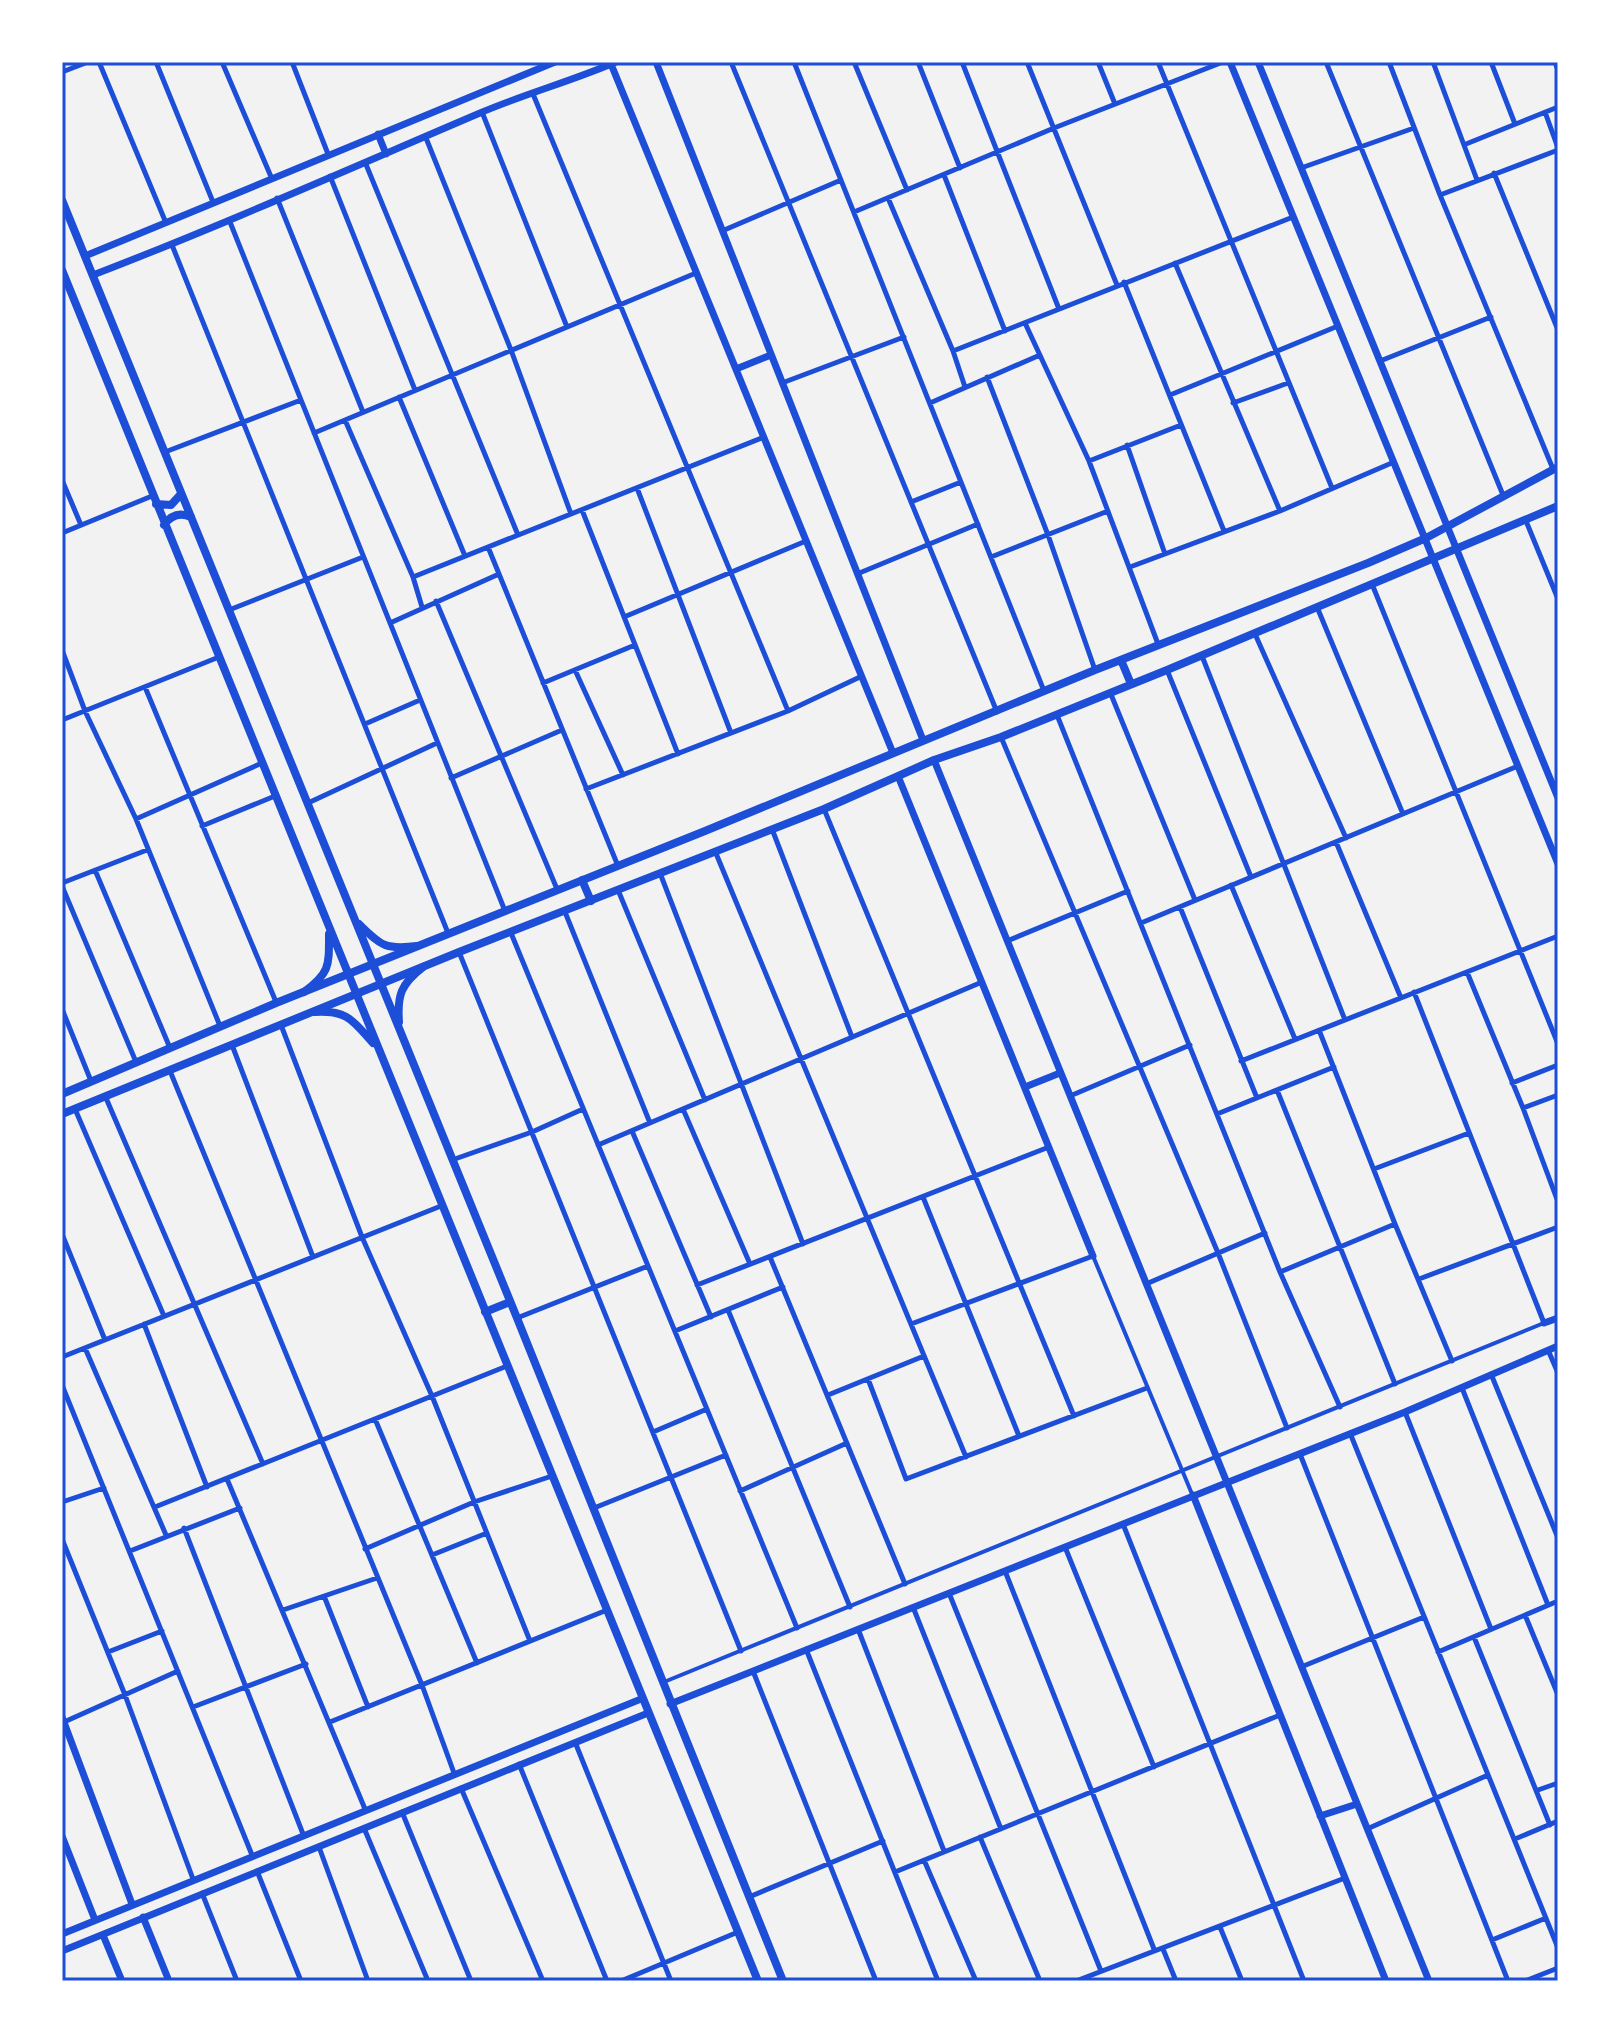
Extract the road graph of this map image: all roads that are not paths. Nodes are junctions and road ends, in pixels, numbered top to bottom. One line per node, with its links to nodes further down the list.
1 (88, 62): 26 (street)
2 (99, 62): 63 (street)
3 (222, 62): 50 (street)
4 (292, 62): 42 (street)
5 (555, 62): 36 (street)
6 (656, 62): 64 (street)
7 (731, 62): 59 (street)
8 (794, 62): 51 (street)
9 (854, 62): 53 (street)
10 (918, 62): 45 (street)
11 (962, 62): 41 (street)
12 (1027, 62): 34 (street)
13 (1098, 62): 29 (street)
14 (1158, 62): 27 (street)
15 (1223, 62): 27 (street)
16 (1230, 62): 61 (street)
17 (1258, 62): 46 (street)
18 (1326, 62): 39 (street)
19 (1389, 62): 35 (street)
20 (1433, 62): 38 (street)
21 (1491, 62): 33 (street)
22 (1555, 62): 25 (street)
23 (159, 63): 58 (street)
24 (614, 63): 28 (street); 70 (street)
25 (1558, 70)
26 (62, 72)
27 (1166, 84): 29 (street); 65 (street)
28 (533, 94): 31 (street); 74 (street)
29 (1115, 104): 34 (street)
30 (1558, 107): 32 (street)
31 (482, 112): 37 (street); 79 (street)
32 (1545, 112): 33 (street); 40 (street)
33 (1515, 124): 38 (street)
34 (1054, 128): 41 (street); 72 (street)
35 (1414, 128): 39 (street); 54 (street)
36 (378, 134): 42 (street); 43 (street)
37 (426, 138): 43 (street); 84 (street)
38 (1466, 144): 52 (street)
39 (1360, 147): 46 (street); 83 (street)
40 (1558, 149): 47 (street)
41 (997, 153): 45 (street); 75 (street)
42 (328, 154): 50 (street)
43 (386, 154): 44 (street)
44 (365, 162): 49 (street); 93 (street)
45 (960, 168): 48 (street)
46 (1301, 168): 90 (street)
47 (1494, 173): 52 (street); 80 (street)
48 (944, 175): 53 (street); 81 (street)
49 (330, 176): 55 (street); 98 (street)
50 (272, 180): 58 (street)
51 (841, 180): 59 (street); 60 (street)
52 (1477, 180): 54 (street)
53 (907, 190): 56 (street)
54 (1440, 195): 76 (street)
55 (277, 198): 62 (street); 104 (street)
56 (888, 198): 60 (street); 85 (street)
57 (62, 200): 67 (main road)
58 (213, 202): 63 (street)
59 (788, 203): 64 (street); 89 (street)
60 (854, 212): 82 (street)
61 (1294, 217): 65 (street); 78 (street)
62 (230, 222): 66 (street); 101 (street)
63 (166, 223): 67 (street)
64 (722, 231): 87 (street)
65 (1230, 242): 68 (street); 86 (street)
66 (172, 245): 71 (street); 106 (street)
67 (85, 256): 71 (main road)
68 (1175, 263): 72 (street); 92 (street)
69 (62, 270): 73 (main road)
70 (696, 273): 74 (street); 91 (street)
71 (93, 275): 111 (main road)
72 (1120, 284): 75 (street); 99 (street)
73 (65, 288): 122 (main road)
74 (620, 305): 79 (street); 114 (street)
75 (1059, 309): 77 (street)
76 (1491, 317): 83 (street); 115 (street)
77 (1025, 323): 81 (street); 88 (street)
78 (1339, 325): 86 (street); 113 (street)
79 (567, 327): 84 (street)
80 (1558, 330)
81 (1005, 331): 85 (street)
82 (904, 337): 89 (street); 102 (street)
83 (1438, 337): 90 (street); 121 (street)
84 (511, 350): 93 (street); 128 (street)
85 (953, 351): 97 (street)
86 (1275, 351): 92 (street); 96 (street)
87 (771, 355): 91 (street); 95 (street)
88 (1040, 355): 94 (street); 112 (street)
89 (853, 357): 95 (street); 123 (street)
90 (1380, 361): 134 (street)
91 (736, 369): 109 (street)
92 (1220, 372): 99 (street); 103 (street)
93 (452, 375): 98 (street); 137 (street)
94 (987, 377): 97 (street); 138 (street)
95 (782, 383): 152 (street)
96 (1288, 383): 103 (street); 119 (street)
97 (965, 387): 102 (street)
98 (415, 390): 100 (street)
99 (1170, 395): 107 (street)
100 (399, 397): 104 (street); 145 (street)
101 (301, 400): 106 (street); 108 (street)
102 (930, 403): 117 (street)
103 (1232, 403): 127 (street)
104 (363, 412): 105 (street)
105 (345, 420): 108 (street); 153 (street)
106 (243, 422): 111 (street); 154 (street)
107 (1181, 425): 110 (street); 135 (street)
108 (314, 433): 146 (street)
109 (764, 437): 114 (street); 140 (street)
110 (1127, 445): 112 (street); 144 (street)
111 (165, 452): 120 (main road)
112 (1089, 461): 126 (street)
113 (1395, 462): 119 (street); 139 (street)
114 (687, 468): 118 (street); 151 (street)
115 (1556, 469): 121 (main road)
116 (62, 480): 132 (street)
117 (961, 482): 123 (street); 131 (street)
118 (637, 488): 125 (street); 156 (street)
119 (1332, 488): 127 (street)
120 (181, 494): 122 (main road); 129 (main road)
121 (1504, 496): 134 (main road)
122 (154, 500): 132 (street); 133 (main road)
123 (911, 502): 141 (street)
124 (1558, 506): 130 (main road)
125 (582, 510): 128 (street); 162 (street)
126 (1108, 511): 138 (street); 149 (street)
127 (1280, 511): 135 (street)
128 (571, 514): 137 (street)
129 (191, 517): 133 (main road); 161 (main road)
130 (1526, 521): 143 (main road); 157 (street)
131 (978, 524): 141 (street); 147 (street)
132 (81, 525): 136 (street)
133 (164, 525): 169 (main road)
134 (1448, 527): 139 (main road); 143 (street)
135 (1224, 531): 144 (street)
136 (62, 533)
137 (518, 535): 142 (street)
138 (1048, 535): 147 (street); 172 (street)
139 (1426, 538): 148 (street); 166 (main road)
140 (806, 541): 151 (street); 174 (street)
141 (928, 545): 152 (street); 183 (street)
142 (488, 547): 145 (street); 150 (street)
143 (1458, 551): 148 (main road); 201 (street)
144 (1165, 554): 149 (street)
145 (465, 556): 153 (street)
146 (363, 557): 154 (street); 163 (street)
147 (991, 557): 178 (street)
148 (1435, 559): 155 (main road); 197 (street)
149 (1130, 567): 166 (street)
150 (499, 574): 158 (street); 175 (street)
151 (731, 574): 156 (street); 182 (street)
152 (857, 574): 190 (street)
153 (413, 577): 159 (street)
154 (305, 580): 161 (street); 186 (street)
155 (1372, 584): 160 (main road); 204 (street)
156 (678, 595): 162 (street); 188 (street)
157 (1558, 599)
158 (436, 601): 159 (street); 194 (street)
159 (422, 607): 163 (street)
160 (1317, 607): 164 (main road); 210 (street)
161 (229, 610): 208 (main road)
162 (624, 617): 165 (street)
163 (390, 623): 180 (street)
164 (1254, 633): 168 (main road); 214 (street)
165 (635, 645): 171 (street); 193 (street)
166 (1159, 645): 170 (main road)
167 (62, 650): 181 (street)
168 (1202, 656): 173 (main road); 218 (street)
169 (219, 657): 177 (street); 196 (main road)
170 (1121, 660): 172 (main road); 176 (main road)
171 (575, 670): 175 (street); 199 (street)
172 (1095, 670): 178 (main road)
173 (1167, 670): 176 (main road); 223 (street)
174 (862, 676): 182 (street); 192 (street)
175 (543, 683): 187 (street)
176 (1131, 684): 179 (main road)
177 (145, 687): 181 (street); 205 (street)
178 (1044, 692): 183 (main road)
179 (1110, 692): 184 (main road); 230 (street)
180 (420, 700): 186 (street); 191 (street)
181 (85, 711): 185 (street); 211 (street)
182 (788, 711): 188 (street)
183 (997, 713): 190 (main road)
184 (1056, 713): 189 (main road); 229 (street)
185 (62, 720)
186 (365, 724): 198 (street)
187 (562, 730): 194 (street); 203 (street)
188 (731, 733): 193 (street)
189 (1001, 737): 195 (main road); 235 (street)
190 (923, 740): 192 (main road)
191 (437, 743): 198 (street); 202 (street)
192 (893, 753): 220 (main road)
193 (678, 754): 199 (street)
194 (502, 756): 202 (street); 227 (street)
195 (934, 760): 200 (main road); 242 (street)
196 (262, 763): 205 (street); 206 (main road)
197 (1518, 766): 204 (street); 219 (street)
198 (383, 768): 208 (street); 239 (street)
199 (623, 775): 203 (street)
200 (898, 776): 209 (main road); 250 (street)
201 (1554, 776): 207 (street)
202 (451, 778): 233 (street)
203 (586, 789): 220 (street)
204 (1457, 792): 210 (street); 244 (street)
205 (189, 794): 211 (street); 212 (street)
206 (275, 796): 212 (street); 238 (main road)
207 (1558, 798)
208 (307, 803): 236 (main road)
209 (824, 809): 213 (main road); 259 (street)
210 (1403, 814): 214 (street)
211 (136, 819): 216 (street)
212 (202, 826): 256 (street)
213 (772, 829): 217 (main road); 265 (street)
214 (1346, 838): 215 (street)
215 (1336, 842): 218 (street); 255 (street)
216 (147, 850): 221 (street); 262 (street)
217 (715, 851): 222 (main road); 272 (street)
218 (1285, 863): 223 (street); 260 (street)
219 (1558, 864)
220 (618, 866): 224 (main road)
221 (95, 870): 225 (street); 271 (street)
222 (660, 873): 228 (main road); 282 (street)
223 (1251, 877): 226 (street)
224 (582, 880): 227 (main road); 231 (main road)
225 (62, 884): 274 (street)
226 (1231, 885): 230 (street); 266 (street)
227 (558, 890): 233 (main road)
228 (618, 890): 231 (main road); 290 (street)
229 (1128, 891): 235 (street); 237 (street)
230 (1195, 900): 232 (street)
231 (591, 901): 234 (main road)
232 (1180, 907): 237 (street); 273 (street)
233 (505, 911): 239 (main road)
234 (565, 912): 240 (main road); 296 (street)
235 (1075, 914): 242 (street); 276 (street)
236 (354, 919): 243 (main road); 246 (main road)
237 (1141, 923): 269 (street)
238 (329, 930): 249 (main road); 252 (main road)
239 (448, 933): 243 (main road)
240 (511, 933): 245 (main road); 292 (street)
241 (1558, 936): 244 (street)
242 (1007, 941): 279 (street)
243 (417, 946): 246 (main road)
244 (1521, 951): 248 (street); 267 (street)
245 (459, 952): 247 (main road); 298 (street)
246 (373, 965): 249 (main road); 251 (main road)
247 (423, 967): 251 (main road); 264 (main road)
248 (1467, 972): 253 (street); 281 (street)
249 (348, 975): 252 (main road); 254 (main road)
250 (982, 982): 259 (street); 283 (street)
251 (381, 985): 254 (main road); 264 (main road)
252 (304, 992): 256 (main road)
253 (1414, 992): 255 (street); 299 (street)
254 (356, 995): 258 (main road); 270 (main road)
255 (1401, 998): 260 (street)
256 (276, 1003): 262 (main road)
257 (62, 1009): 280 (street)
258 (315, 1012): 261 (main road); 270 (main road)
259 (908, 1014): 265 (street); 304 (street)
260 (1345, 1020): 263 (street)
261 (281, 1025): 268 (main road); 313 (street)
262 (221, 1027): 271 (main road)
263 (1319, 1030): 266 (street); 277 (street)
264 (400, 1031): 302 (main road)
265 (852, 1037): 272 (street)
266 (1295, 1039): 273 (street)
267 (1558, 1044)
268 (232, 1045): 278 (main road); 319 (street)
269 (1190, 1045): 276 (street); 295 (street)
270 (377, 1048): 307 (main road)
271 (170, 1049): 274 (main road)
272 (801, 1059): 282 (street); 308 (street)
273 (1241, 1061): 289 (street)
274 (137, 1063): 280 (main road)
275 (1558, 1065): 281 (street)
276 (1139, 1066): 287 (street); 317 (street)
277 (1334, 1067): 284 (street); 303 (street)
278 (170, 1071): 288 (main road); 325 (street)
279 (1060, 1073): 283 (street); 287 (street)
280 (91, 1082): 285 (main road)
281 (1512, 1083): 291 (street)
282 (741, 1084): 290 (street); 314 (street)
283 (1025, 1087): 301 (street)
284 (1277, 1090): 289 (street); 316 (street)
285 (62, 1094)
286 (1558, 1095): 291 (street)
287 (1070, 1096): 327 (street)
288 (106, 1098): 294 (main road); 332 (street)
289 (1257, 1098): 295 (street)
290 (705, 1100): 293 (street)
291 (1523, 1108): 306 (street)
292 (583, 1109): 298 (street); 300 (street)
293 (683, 1109): 296 (street); 321 (street)
294 (66, 1110): 336 (street)
295 (1217, 1114): 311 (street)
296 (650, 1123): 297 (street)
297 (632, 1131): 300 (street); 328 (street)
298 (532, 1132): 302 (street); 330 (street)
299 (1469, 1133): 303 (street); 315 (street)
300 (598, 1145): 322 (street)
301 (1049, 1147): 304 (street); 318 (street)
302 (452, 1160): 331 (main road)
303 (1374, 1169): 309 (street)
304 (975, 1176): 305 (street); 326 (street)
305 (923, 1197): 308 (street); 333 (street)
306 (1558, 1202)
307 (441, 1206): 313 (street); 335 (main road)
308 (867, 1218): 314 (street); 342 (street)
309 (1395, 1224): 316 (street); 324 (street)
310 (1558, 1227): 315 (street)
311 (1265, 1233): 317 (street); 323 (street)
312 (62, 1234): 344 (street)
313 (362, 1237): 319 (street); 360 (street)
314 (803, 1244): 320 (street)
315 (1513, 1244): 324 (street); 340 (street)
316 (1338, 1246): 323 (street); 355 (street)
317 (1218, 1253): 327 (street); 366 (street)
318 (1093, 1256): 326 (street); 357 (street)
319 (313, 1257): 325 (street)
320 (770, 1257): 321 (street); 329 (street)
321 (750, 1264): 328 (street)
322 (648, 1266): 330 (street); 343 (street)
323 (1280, 1272): 361 (street)
324 (1419, 1279): 350 (street)
325 (255, 1280): 332 (street); 370 (street)
326 (1020, 1284): 333 (street); 364 (street)
327 (1146, 1284): 375 (street)
328 (697, 1285): 337 (street)
329 (783, 1287): 334 (street); 359 (street)
330 (595, 1288): 338 (street); 367 (street)
331 (510, 1302): 335 (main road); 338 (main road)
332 (194, 1304): 336 (street); 376 (street)
333 (966, 1304): 342 (street); 369 (street)
334 (728, 1310): 337 (street); 377 (street)
335 (485, 1312): 351 (main road)
336 (164, 1316): 341 (street)
337 (711, 1317): 343 (street)
338 (517, 1318): 391 (main road)
339 (1558, 1318): 340 (street)
340 (1544, 1323): 350 (street)
341 (144, 1324): 344 (street); 383 (street)
342 (911, 1324): 348 (street)
343 (675, 1331): 362 (street)
344 (105, 1340): 346 (street)
345 (1558, 1346): 347 (street)
346 (85, 1348): 349 (street); 389 (street)
347 (1548, 1350): 352 (street); 353 (street)
348 (924, 1356): 354 (street); 374 (street)
349 (62, 1357)
350 (1452, 1361): 355 (street)
351 (507, 1366): 360 (street); 379 (main road)
352 (1558, 1373)
353 (1491, 1374): 358 (street); 397 (street)
354 (868, 1379): 359 (street); 374 (street)
355 (1395, 1384): 361 (street)
356 (62, 1385): 384 (street)
357 (1147, 1388): 364 (street); 378 (street)
358 (1462, 1388): 363 (street); 409 (street)
359 (828, 1395): 371 (street)
360 (432, 1396): 365 (street); 388 (street)
361 (1340, 1407): 366 (street)
362 (707, 1409): 367 (street); 373 (street)
363 (1405, 1412): 368 (street); 418 (street)
364 (1074, 1416): 369 (street)
365 (375, 1419): 370 (street); 393 (street)
366 (1287, 1428): 375 (street)
367 (653, 1432): 380 (street)
368 (1350, 1433): 372 (street); 415 (street)
369 (1019, 1436): 374 (street)
370 (320, 1441): 376 (street); 400 (street)
371 (847, 1443): 377 (street); 405 (street)
372 (1299, 1453): 382 (street); 421 (street)
373 (726, 1455): 380 (street); 385 (street)
374 (966, 1457)
375 (1216, 1457): 378 (street); 382 (street)
376 (263, 1464): 381 (street)
377 (794, 1467): 385 (street); 410 (street)
378 (1181, 1472): 386 (street); 405 (street)
379 (552, 1476): 388 (street); 413 (main road)
380 (671, 1478): 391 (street); 424 (street)
381 (227, 1479): 383 (street); 390 (street)
382 (1227, 1483): 386 (street); 429 (street)
383 (207, 1487): 389 (street)
384 (104, 1488): 387 (street); 401 (street)
385 (740, 1491): 416 (street)
386 (1193, 1495): 392 (street); 442 (street)
387 (62, 1502)
388 (474, 1502): 393 (street); 395 (street)
389 (155, 1507): 396 (street)
390 (240, 1508): 394 (street); 412 (street)
391 (594, 1508): 432 (main road)
392 (1123, 1524): 399 (street); 446 (street)
393 (420, 1526): 400 (street); 402 (street)
394 (184, 1528): 396 (street); 433 (street)
395 (487, 1533): 402 (street); 422 (street)
396 (166, 1535): 401 (street)
397 (1558, 1538)
398 (62, 1539): 425 (street)
399 (1065, 1547): 403 (street); 448 (street)
400 (365, 1549): 404 (street)
401 (130, 1551): 419 (street)
402 (432, 1555): 427 (street)
403 (1005, 1571): 406 (street); 454 (street)
404 (377, 1578): 407 (street); 434 (street)
405 (905, 1584): 410 (street)
406 (949, 1593): 411 (street); 460 (street)
407 (324, 1596): 412 (street); 440 (street)
408 (1558, 1601): 409 (street)
409 (1548, 1605): 414 (street)
410 (850, 1607): 416 (street)
411 (913, 1607): 417 (street); 466 (street)
412 (283, 1610): 428 (street)
413 (607, 1610): 422 (street); 437 (main road)
414 (1525, 1615): 418 (street); 436 (street)
415 (1424, 1617): 421 (street); 426 (street)
416 (797, 1628): 424 (street)
417 (858, 1629): 423 (street); 474 (street)
418 (1491, 1629): 420 (street)
419 (162, 1631): 425 (street); 430 (street)
420 (1474, 1637): 426 (street); 453 (street)
421 (1372, 1638): 429 (street); 455 (street)
422 (530, 1641): 427 (street)
423 (806, 1649): 431 (street); 472 (street)
424 (741, 1651): 432 (street)
425 (108, 1652): 435 (street)
426 (1438, 1652): 450 (street)
427 (477, 1663): 434 (street)
428 (306, 1664): 433 (street); 444 (street)
429 (1301, 1667): 457 (street)
430 (178, 1671): 435 (street); 439 (street)
431 (753, 1671): 438 (street); 477 (street)
432 (662, 1683): 438 (main road)
433 (246, 1685): 439 (street); 468 (street)
434 (422, 1685): 440 (street); 449 (street)
435 (125, 1695): 443 (street); 481 (street)
436 (1558, 1695)
437 (641, 1699): 441 (main road); 449 (street)
438 (670, 1704): 483 (main road)
439 (193, 1707): 475 (street)
440 (368, 1707): 444 (street)
441 (648, 1713): 445 (street); 490 (main road)
442 (1280, 1715): 446 (street); 461 (street)
443 (63, 1720): 484 (street)
444 (330, 1722): 458 (street)
445 (575, 1742): 447 (street); 498 (street)
446 (1210, 1744): 448 (street); 485 (street)
447 (519, 1764): 452 (street); 509 (street)
448 (1154, 1767): 454 (street)
449 (454, 1773): 456 (street)
450 (1488, 1775): 455 (street); 471 (street)
451 (1558, 1783): 453 (street)
452 (461, 1788): 459 (street); 508 (street)
453 (1538, 1790): 464 (street)
454 (1092, 1792): 460 (street); 495 (street)
455 (1436, 1798): 467 (street); 493 (street)
456 (379, 1803): 458 (street); 462 (street)
457 (1357, 1804): 461 (street); 467 (street)
458 (365, 1809): 468 (street)
459 (402, 1812): 462 (street); 507 (street)
460 (1038, 1814): 466 (street); 500 (street)
461 (1320, 1816): 480 (street)
462 (386, 1818): 465 (street)
463 (1558, 1821): 464 (street)
464 (1550, 1825): 471 (street)
465 (364, 1828): 473 (street); 506 (street)
466 (1001, 1829): 470 (street)
467 (1367, 1829): 523 (street)
468 (303, 1834): 475 (street)
469 (62, 1836): 488 (street)
470 (980, 1837): 474 (street); 517 (street)
471 (1514, 1839): 487 (street)
472 (883, 1841): 477 (street); 479 (street)
473 (319, 1846): 478 (street); 505 (street)
474 (944, 1851): 476 (street)
475 (252, 1855): 481 (street)
476 (924, 1860): 479 (street); 516 (street)
477 (829, 1864): 483 (street); 514 (street)
478 (257, 1871): 482 (street); 504 (street)
479 (895, 1872): 515 (street)
480 (1345, 1878): 485 (street); 522 (street)
481 (193, 1879): 484 (street)
482 (202, 1893): 486 (street); 503 (street)
483 (749, 1897): 513 (main road)
484 (132, 1904): 488 (street)
485 (1274, 1906): 489 (street); 521 (street)
486 (143, 1917): 492 (street); 502 (street)
487 (1546, 1918): 493 (street); 494 (street)
488 (95, 1920): 491 (street)
489 (1220, 1927): 496 (street); 520 (street)
490 (738, 1932): 498 (street); 512 (main road)
491 (62, 1934)
492 (103, 1935): 497 (street); 501 (street)
493 (1492, 1940): 524 (street)
494 (1558, 1948)
495 (1154, 1949): 496 (street); 500 (street)
496 (1163, 1949): 519 (street)
497 (62, 1951)
498 (663, 1963): 510 (street); 511 (street)
499 (1558, 1968): 525 (street)
500 (1101, 1971): 518 (street)
501 (122, 1981)
502 (169, 1981)
503 (237, 1981)
504 (301, 1981)
505 (368, 1981)
506 (428, 1981)
507 (471, 1981)
508 (543, 1981)
509 (607, 1981)
510 (621, 1981)
511 (671, 1981)
512 (758, 1981)
513 (783, 1981)
514 (876, 1981)
515 (938, 1981)
516 (976, 1981)
517 (1040, 1981)
518 (1076, 1981)
519 (1176, 1981)
520 (1242, 1981)
521 (1304, 1981)
522 (1386, 1981)
523 (1429, 1981)
524 (1508, 1981)
525 (1525, 1981)

